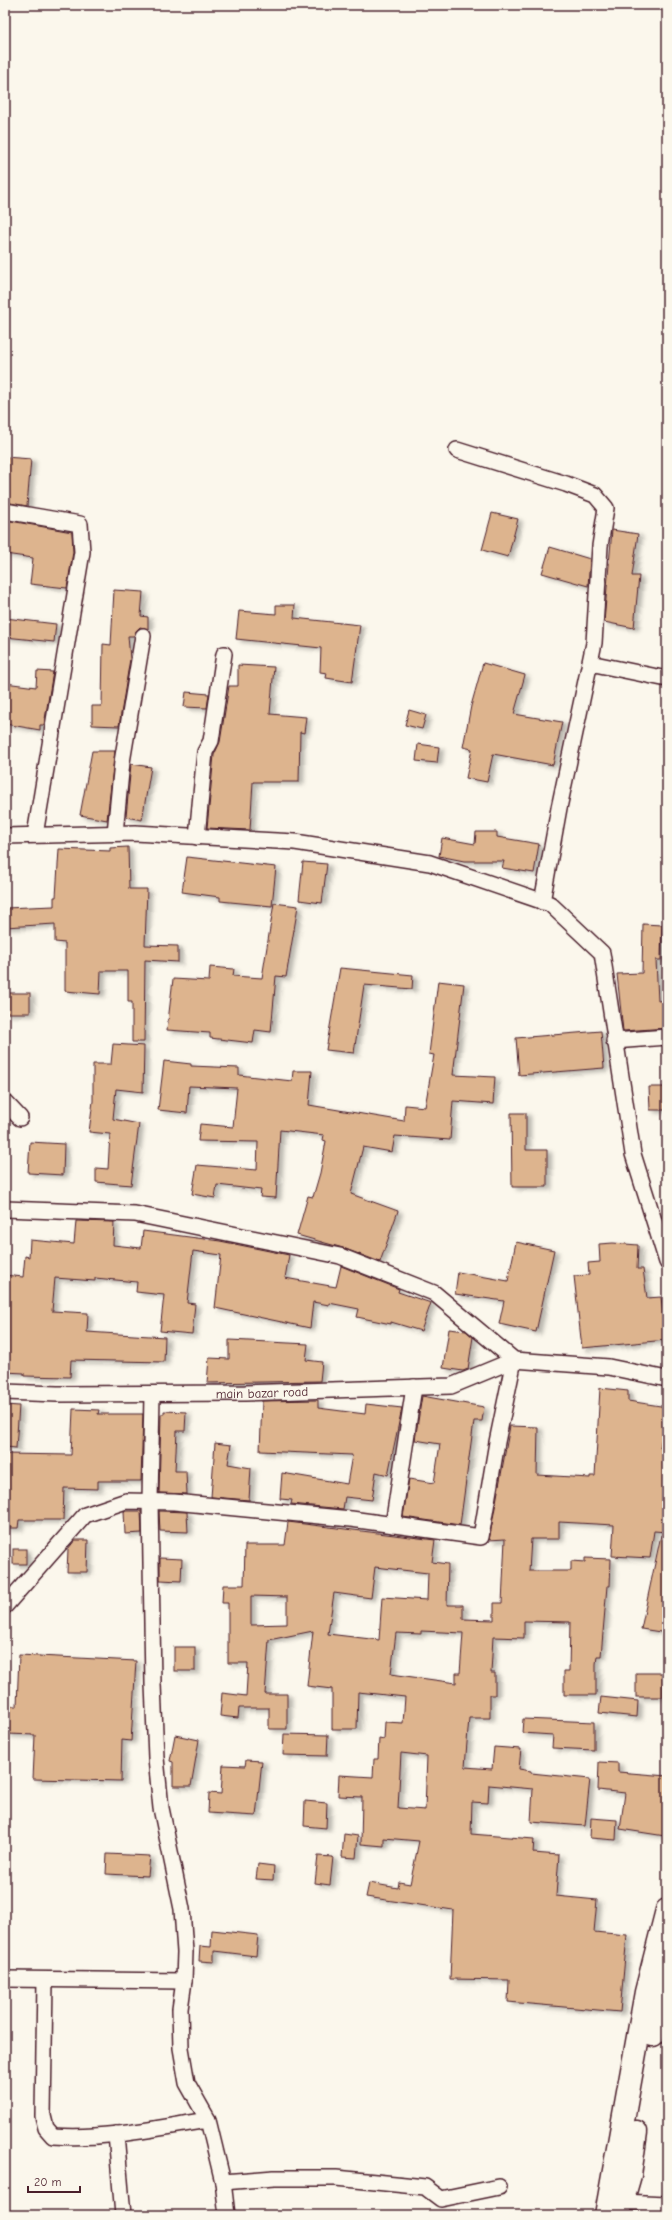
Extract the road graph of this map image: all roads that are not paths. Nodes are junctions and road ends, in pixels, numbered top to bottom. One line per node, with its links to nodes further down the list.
1 (457, 450): 5 (street)
2 (5, 511): 8 (street)
3 (143, 636): 7 (street)
4 (224, 654): 10 (street)
5 (590, 663): 6 (street); 11 (street)
6 (667, 679)
7 (115, 834): 8 (street); 10 (street)
8 (35, 835): 9 (street)
9 (5, 836)
10 (197, 837): 11 (street)
11 (542, 902): 13 (street)
12 (667, 1037): 13 (street)
13 (614, 1041): 17 (street)
14 (5, 1102): 15 (street)
15 (20, 1118)
16 (5, 1209): 18 (street)
17 (667, 1262)
18 (514, 1360): 19 (street); 20 (street, main bazar road); 24 (street)
19 (667, 1379)
20 (414, 1387): 22 (street, main bazar road); 24 (street)
21 (5, 1392): 22 (street, main bazar road)
22 (152, 1394): 23 (street)
23 (150, 1501): 24 (street); 25 (street); 30 (street)
24 (393, 1525)
25 (5, 1606)
26 (667, 1910): 36 (highway)
27 (667, 1972): 36 (highway)
28 (5, 1979): 29 (street)
29 (45, 1980): 30 (street); 32 (street)
30 (184, 1981): 31 (street)
31 (208, 2120): 32 (street); 33 (street)
32 (116, 2134): 37 (street)
33 (223, 2182): 34 (street); 38 (street)
34 (499, 2187)
35 (667, 2204): 36 (street)
36 (616, 2211)
37 (123, 2215)
38 (227, 2215)

